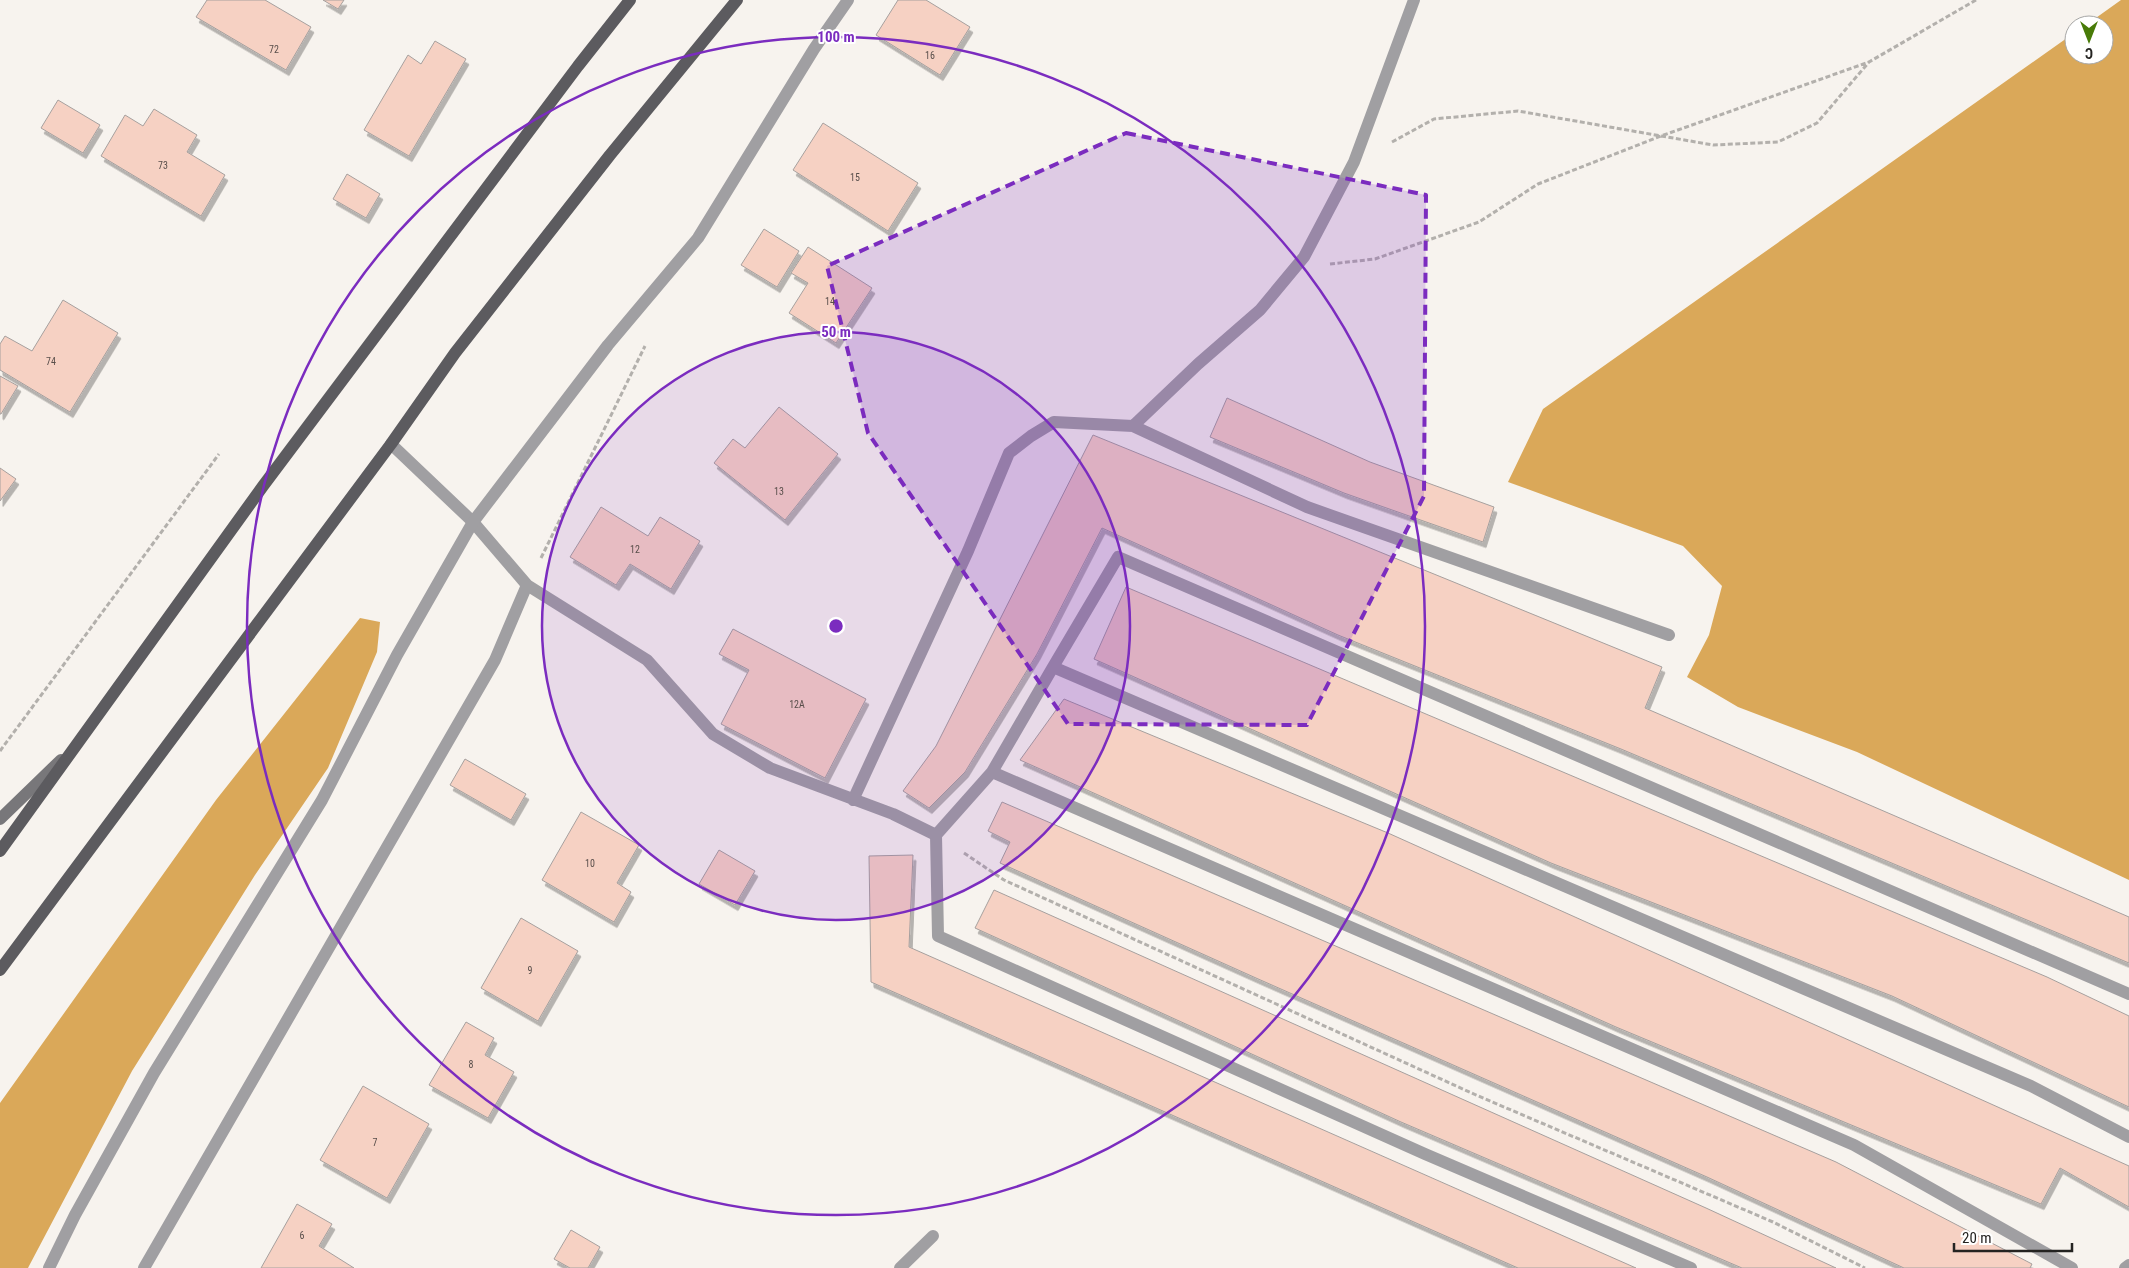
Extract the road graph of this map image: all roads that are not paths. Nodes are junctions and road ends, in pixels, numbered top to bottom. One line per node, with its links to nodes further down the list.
1 (630, 0): 11 (main road)
2 (737, 0): 6 (main road)
3 (848, 0): 7 (street)
4 (1414, 0): 5 (street)
5 (1133, 426): 9 (street); 13 (street)
6 (391, 444): 7 (street); 17 (main road)
7 (473, 522): 8 (street); 22 (street)
8 (527, 585): 13 (street); 23 (street)
9 (1669, 635)
10 (1053, 667): 12 (street); 18 (street); 19 (street)
11 (70, 751): 14 (main road); 16 (main road)
12 (992, 772): 15 (street); 26 (street)
13 (853, 800): 15 (street)
14 (0, 819)
15 (936, 835): 25 (street)
16 (0, 850)
17 (0, 970)
18 (2129, 994)
19 (2129, 1136)
20 (933, 1236): 24 (street)
21 (2129, 1265): 27 (street)
22 (48, 1268)
23 (144, 1268)
24 (900, 1268)
25 (1691, 1268)
26 (2072, 1268)
27 (2125, 1268)

